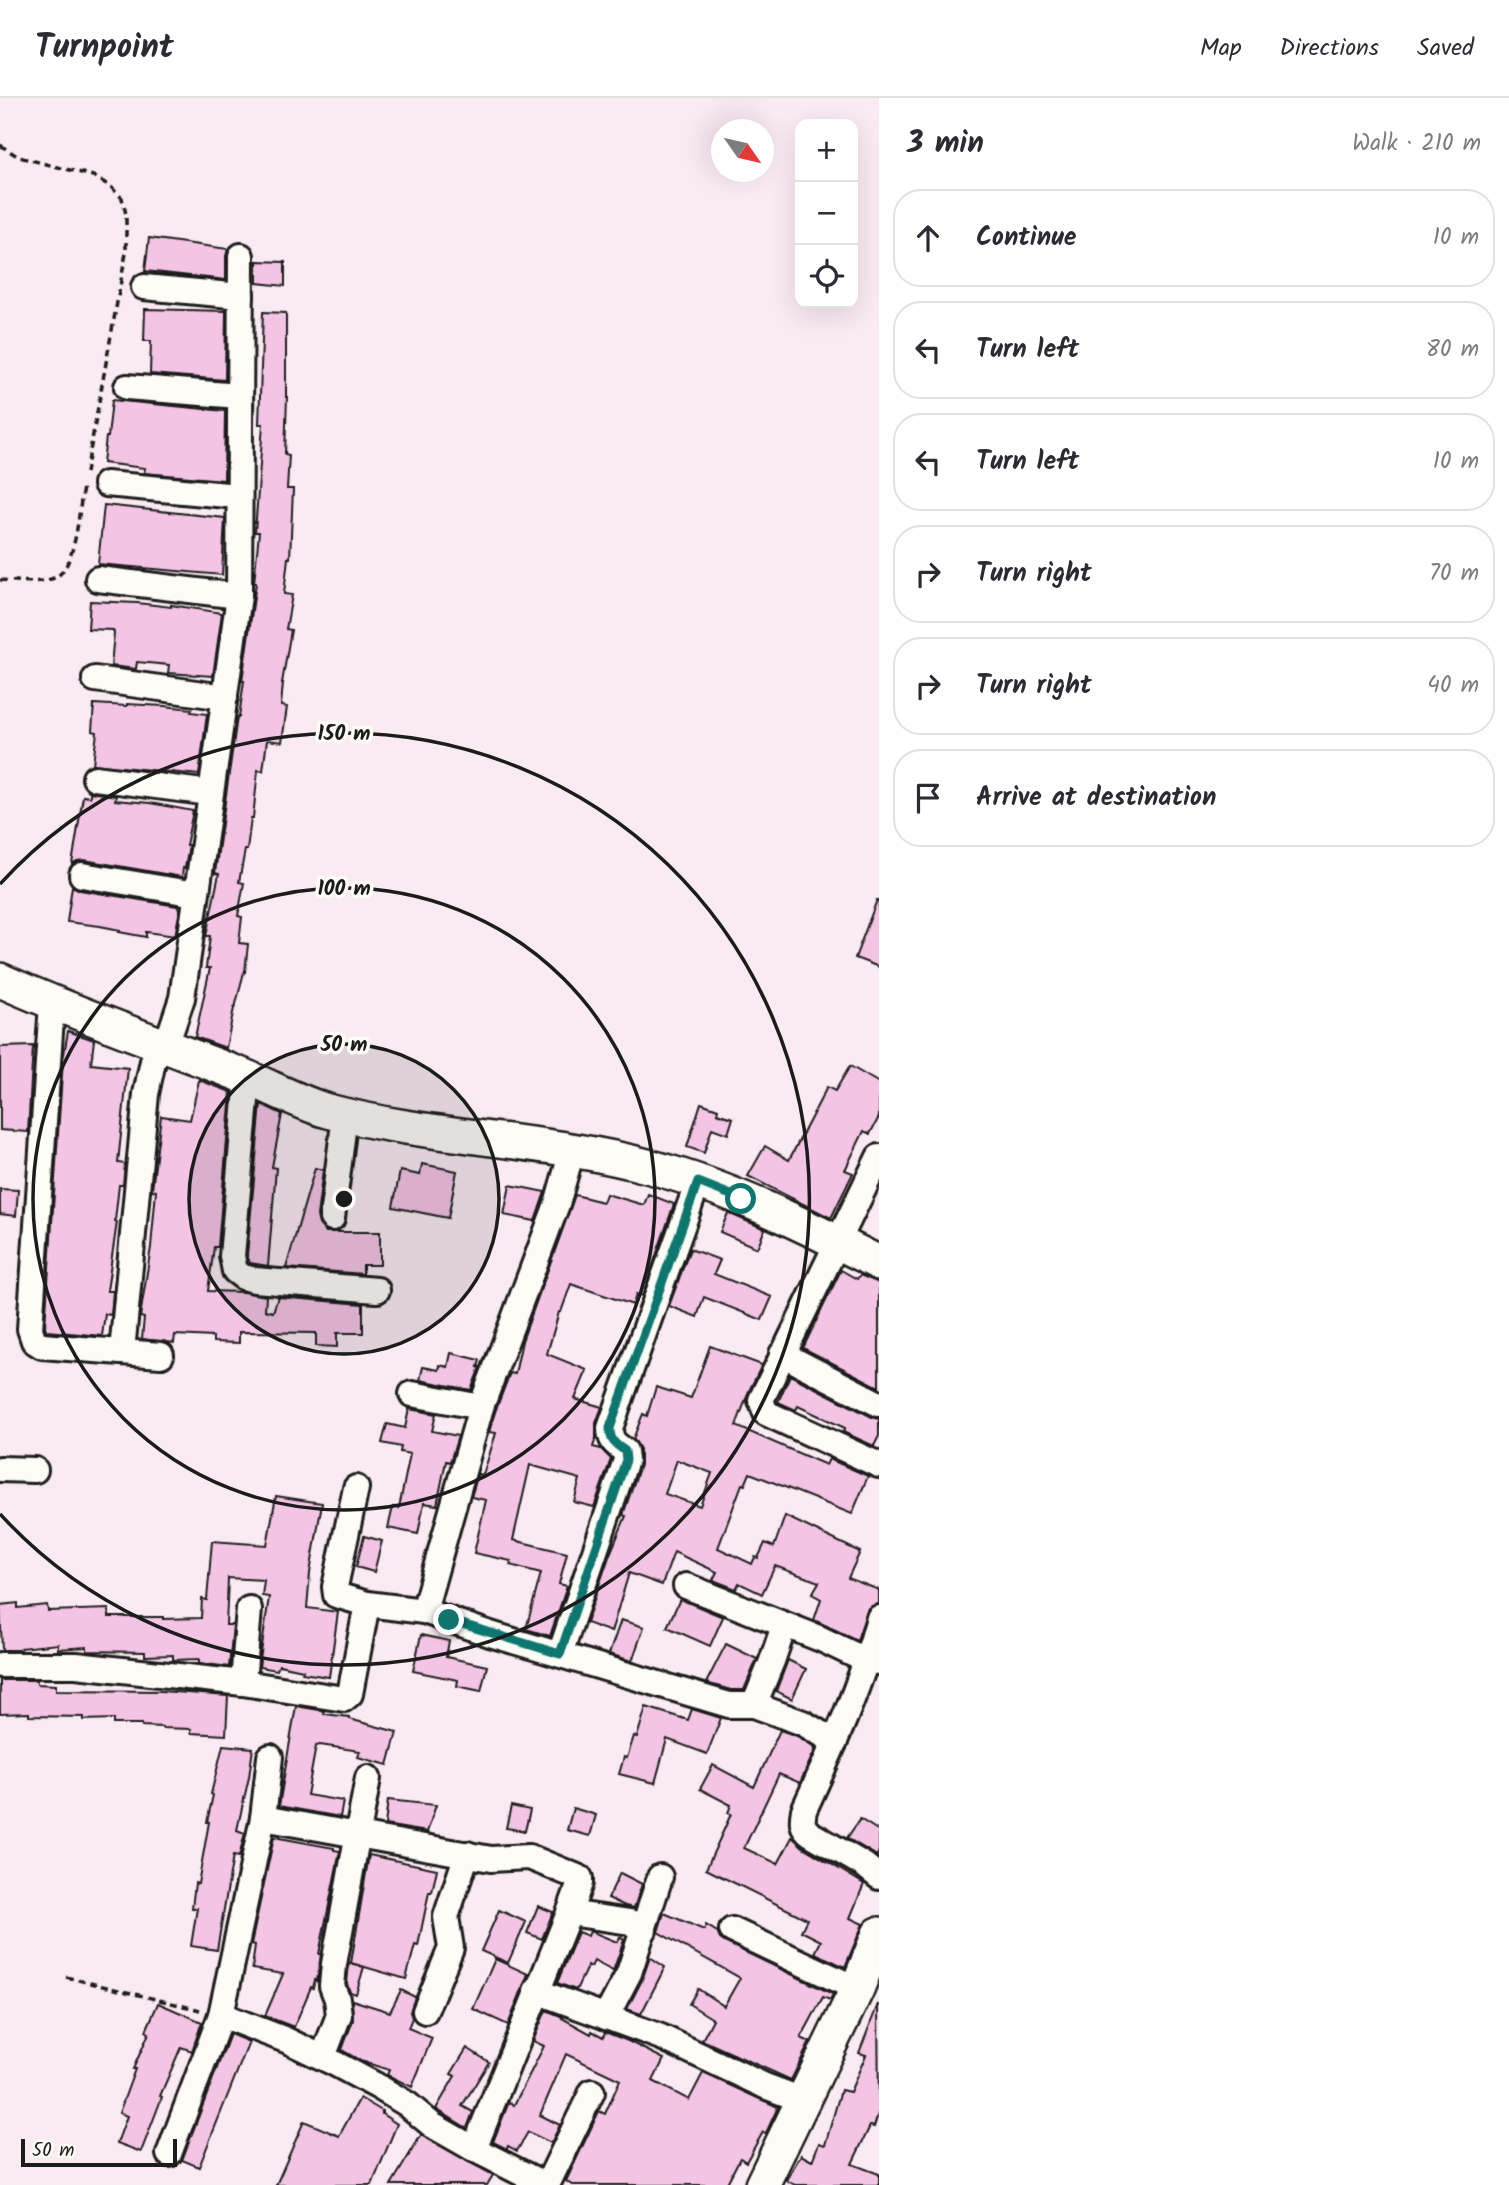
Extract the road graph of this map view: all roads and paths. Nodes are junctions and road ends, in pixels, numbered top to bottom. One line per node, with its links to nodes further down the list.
1 (0, 145): 10 (path)
2 (241, 256): 4 (street)
3 (144, 287): 4 (street)
4 (241, 296): 6 (street)
5 (127, 387): 6 (street)
6 (239, 396): 8 (street)
7 (106, 484): 8 (street)
8 (238, 496): 11 (street)
9 (98, 579): 11 (street)
10 (0, 580)
11 (239, 596): 13 (street)
12 (94, 679): 13 (street)
13 (225, 696): 15 (street)
14 (95, 778): 15 (street)
15 (210, 793): 17 (street)
16 (82, 875): 17 (street)
17 (196, 894): 20 (street)
18 (0, 980): 19 (street)
19 (52, 1003): 20 (street); 30 (street)
20 (161, 1045): 21 (street); 30 (street)
21 (248, 1078): 22 (street); 29 (street)
22 (345, 1115): 23 (street); 26 (street)
23 (572, 1151): 25 (street); 35 (street)
24 (879, 1157): 27 (street)
25 (698, 1182): 27 (street); 46 (street)
26 (332, 1218)
27 (836, 1242): 28 (street); 31 (street)
28 (879, 1263)
29 (377, 1290)
30 (122, 1352): 32 (street)
31 (782, 1354): 34 (street); 36 (street)
32 (161, 1355)
33 (412, 1394): 35 (street)
34 (879, 1404)
35 (481, 1407): 43 (street)
36 (879, 1465)
37 (0, 1469): 38 (street)
38 (35, 1470)
39 (356, 1488): 41 (street)
40 (686, 1586): 45 (street)
41 (368, 1604): 43 (street); 49 (street)
42 (249, 1609): 49 (street)
43 (424, 1611): 46 (street)
44 (879, 1618): 47 (street)
45 (784, 1626): 47 (street); 50 (street)
46 (560, 1654): 50 (street)
47 (873, 1662): 51 (street)
48 (0, 1665): 49 (street)
49 (243, 1683)
50 (754, 1705): 51 (street)
51 (835, 1742): 58 (street)
52 (270, 1757): 54 (street)
53 (368, 1778): 55 (street)
54 (263, 1818): 55 (street); 67 (street)
55 (358, 1836): 56 (street); 69 (street)
56 (467, 1854): 59 (street); 66 (street)
57 (660, 1877): 60 (street)
58 (879, 1877)
59 (569, 1913): 60 (street); 65 (street)
60 (644, 1930): 68 (street)
61 (732, 1930): 64 (street)
62 (879, 1934): 64 (street)
63 (66, 1978): 67 (path)
64 (858, 1989): 71 (street)
65 (536, 1991): 68 (street); 72 (street)
66 (425, 2011)
67 (221, 2015): 69 (street); 73 (street)
68 (606, 2017): 71 (street)
69 (323, 2057): 72 (street)
70 (592, 2092): 75 (street)
71 (805, 2101): 76 (street)
72 (474, 2149): 74 (street)
73 (169, 2154)
74 (501, 2175): 75 (street)
75 (546, 2185)
76 (762, 2185)

